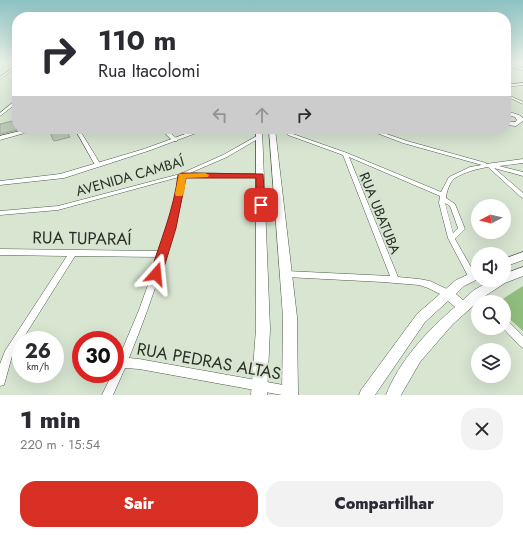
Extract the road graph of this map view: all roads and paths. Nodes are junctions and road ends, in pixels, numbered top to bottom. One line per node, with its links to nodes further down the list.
1 (523, 84): 3 (street)
2 (511, 85): 3 (street)
3 (514, 85): 4 (street)
4 (523, 89)
5 (511, 97): 6 (street)
6 (523, 103)
7 (12, 105): 8 (street)
8 (0, 115)
9 (16, 134): 18 (main road)
10 (80, 134): 22 (street)
11 (168, 134): 19 (street)
12 (191, 134): 19 (street)
13 (258, 134): 25 (street, AVENIDA CAMBAÍ)
14 (259, 134): 26 (main road)
15 (273, 134): 39 (main road)
16 (290, 134): 20 (street)
17 (382, 134): 23 (street)
18 (0, 138)
19 (175, 140): 22 (street)
20 (345, 154): 29 (street); 42 (street, RUA UBATUBA)
21 (523, 161): 23 (street)
22 (98, 165): 27 (street)
23 (488, 165): 24 (street); 28 (street); 29 (street)
24 (523, 174)
25 (182, 175): 26 (street); 30 (street, AVENIDA CAMBAÍ); 34 (street)
26 (260, 176): 55 (main road)
27 (0, 183)
28 (523, 196)
29 (443, 197): 31 (street); 31 (street)
30 (0, 214)
31 (451, 238): 37 (street)
32 (0, 252): 33 (street, RUA TUPARAÍ)
33 (73, 253): 34 (street, RUA TUPARAÍ); 50 (street)
34 (163, 254): 51 (street)
35 (523, 256): 36 (street)
36 (511, 260)
37 (471, 269)
38 (523, 271): 40 (street)
39 (286, 274): 42 (street); 56 (main road)
40 (511, 276)
41 (471, 277): 44 (street)
42 (394, 280): 44 (street)
43 (493, 287): 45 (street)
44 (448, 294): 47 (street); 58 (street)
45 (484, 295)
46 (471, 303): 47 (street)
47 (463, 307): 59 (street)
48 (511, 330): 49 (street)
49 (523, 343)
50 (4, 354): 53 (street)
51 (124, 360)
52 (124, 363): 55 (street, RUA PEDRAS ALTAS)
53 (0, 381)
54 (113, 383): 57 (street)
55 (259, 390): 56 (street, RUA PEDRAS ALTAS)
56 (290, 393)
57 (107, 395)
58 (366, 395)
59 (393, 395)

